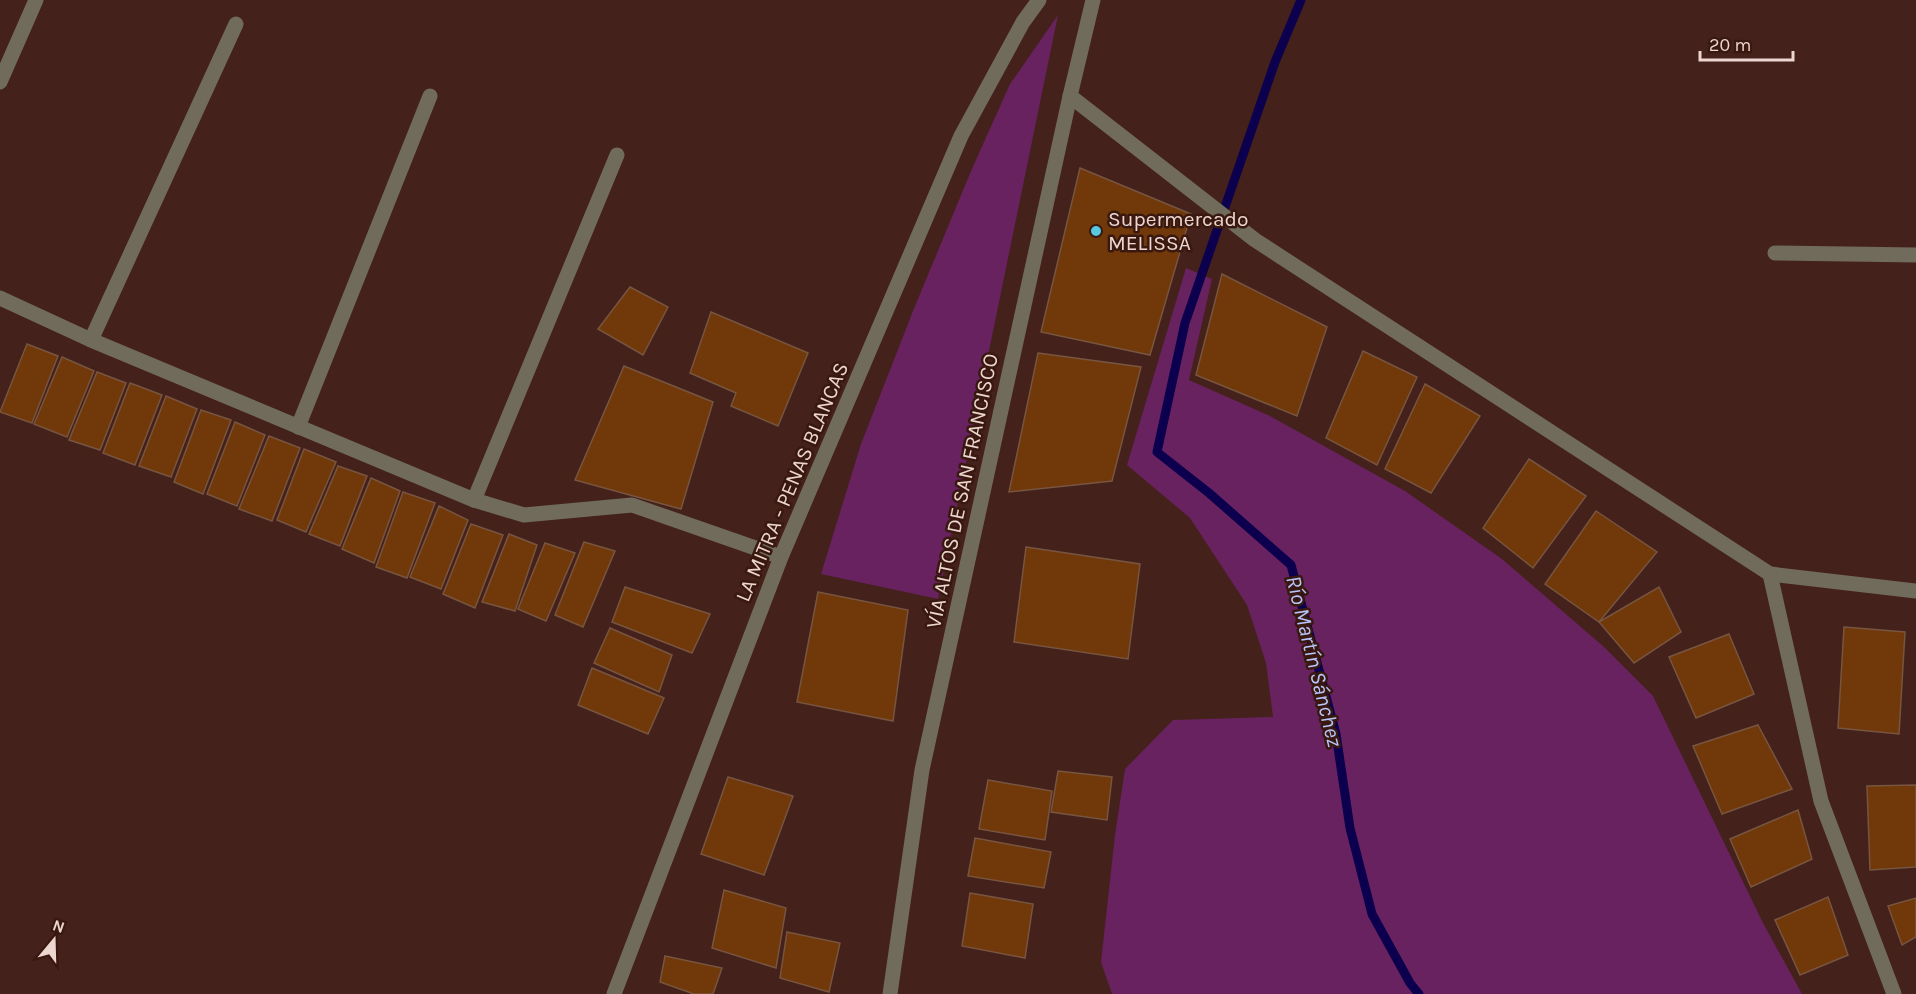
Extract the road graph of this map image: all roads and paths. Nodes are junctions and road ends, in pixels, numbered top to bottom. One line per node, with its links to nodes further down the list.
1 (36, 0): 5 (street)
2 (1039, 0): 15 (street, LA MITRA - PENAS BLANCAS)
3 (1093, 0): 7 (street, VÍA ALTOS DE SAN FRANCISCO)
4 (236, 24): 12 (street)
5 (0, 82)
6 (430, 96): 13 (street)
7 (1070, 96): 16 (street); 19 (street, VÍA ALTOS DE SAN FRANCISCO)
8 (617, 155): 14 (street)
9 (1775, 253): 10 (street)
10 (1916, 255)
11 (0, 298): 12 (street)
12 (91, 340): 13 (street)
13 (298, 427): 14 (street)
14 (474, 500): 15 (street)
15 (782, 557): 18 (street, LA MITRA - PENAS BLANCAS)
16 (1770, 574): 17 (street); 20 (street)
17 (1916, 591)
18 (614, 994)
19 (890, 994)
20 (1894, 994)

